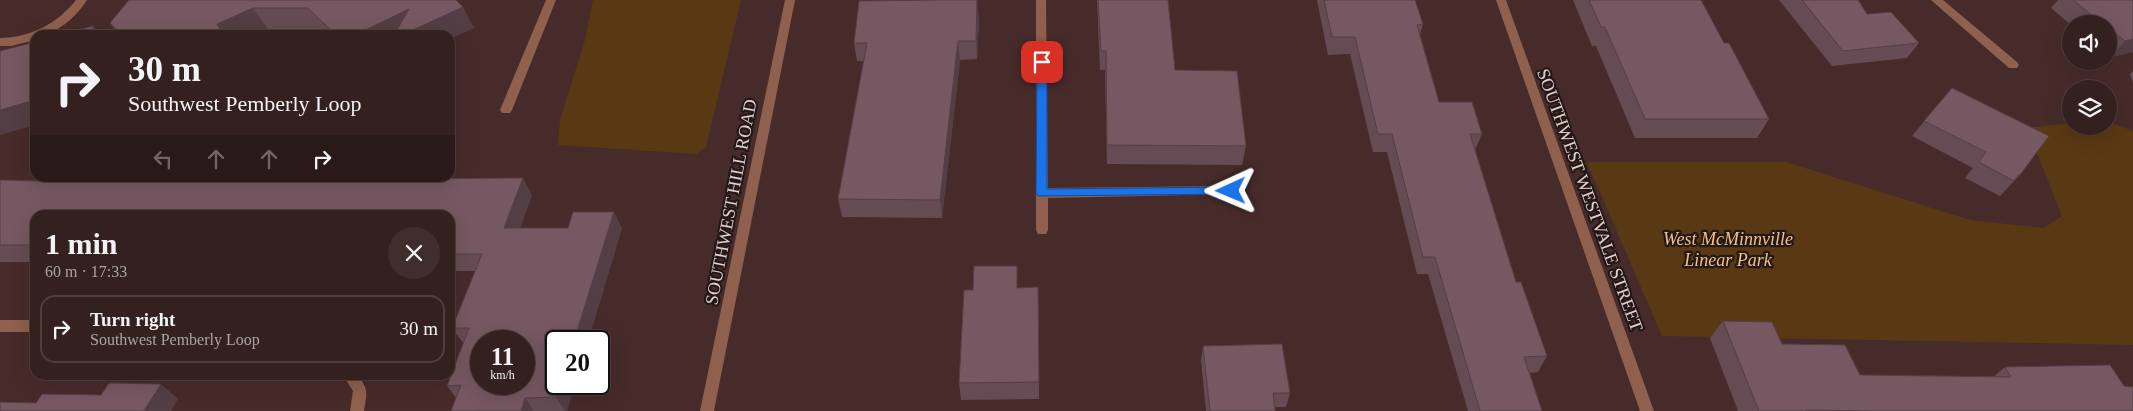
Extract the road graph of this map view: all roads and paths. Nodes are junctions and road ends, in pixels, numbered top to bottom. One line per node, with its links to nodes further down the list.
1 (82, 0): 7 (street)
2 (551, 0): 11 (street)
3 (790, 0): 19 (street, SOUTHWEST HILL ROAD)
4 (1041, 0): 13 (street)
5 (1501, 0): 20 (street, SOUTHWEST WESTVALE STREET)
6 (1936, 0): 10 (street)
7 (47, 30)
8 (30, 37): 9 (street)
9 (0, 42)
10 (2013, 65)
11 (506, 110)
12 (1231, 191): 13 (street)
13 (1042, 193): 14 (street)
14 (1042, 230)
15 (0, 326): 16 (street)
16 (30, 326)
17 (353, 380): 18 (street)
18 (358, 411)
19 (706, 411)
20 (1647, 411)

